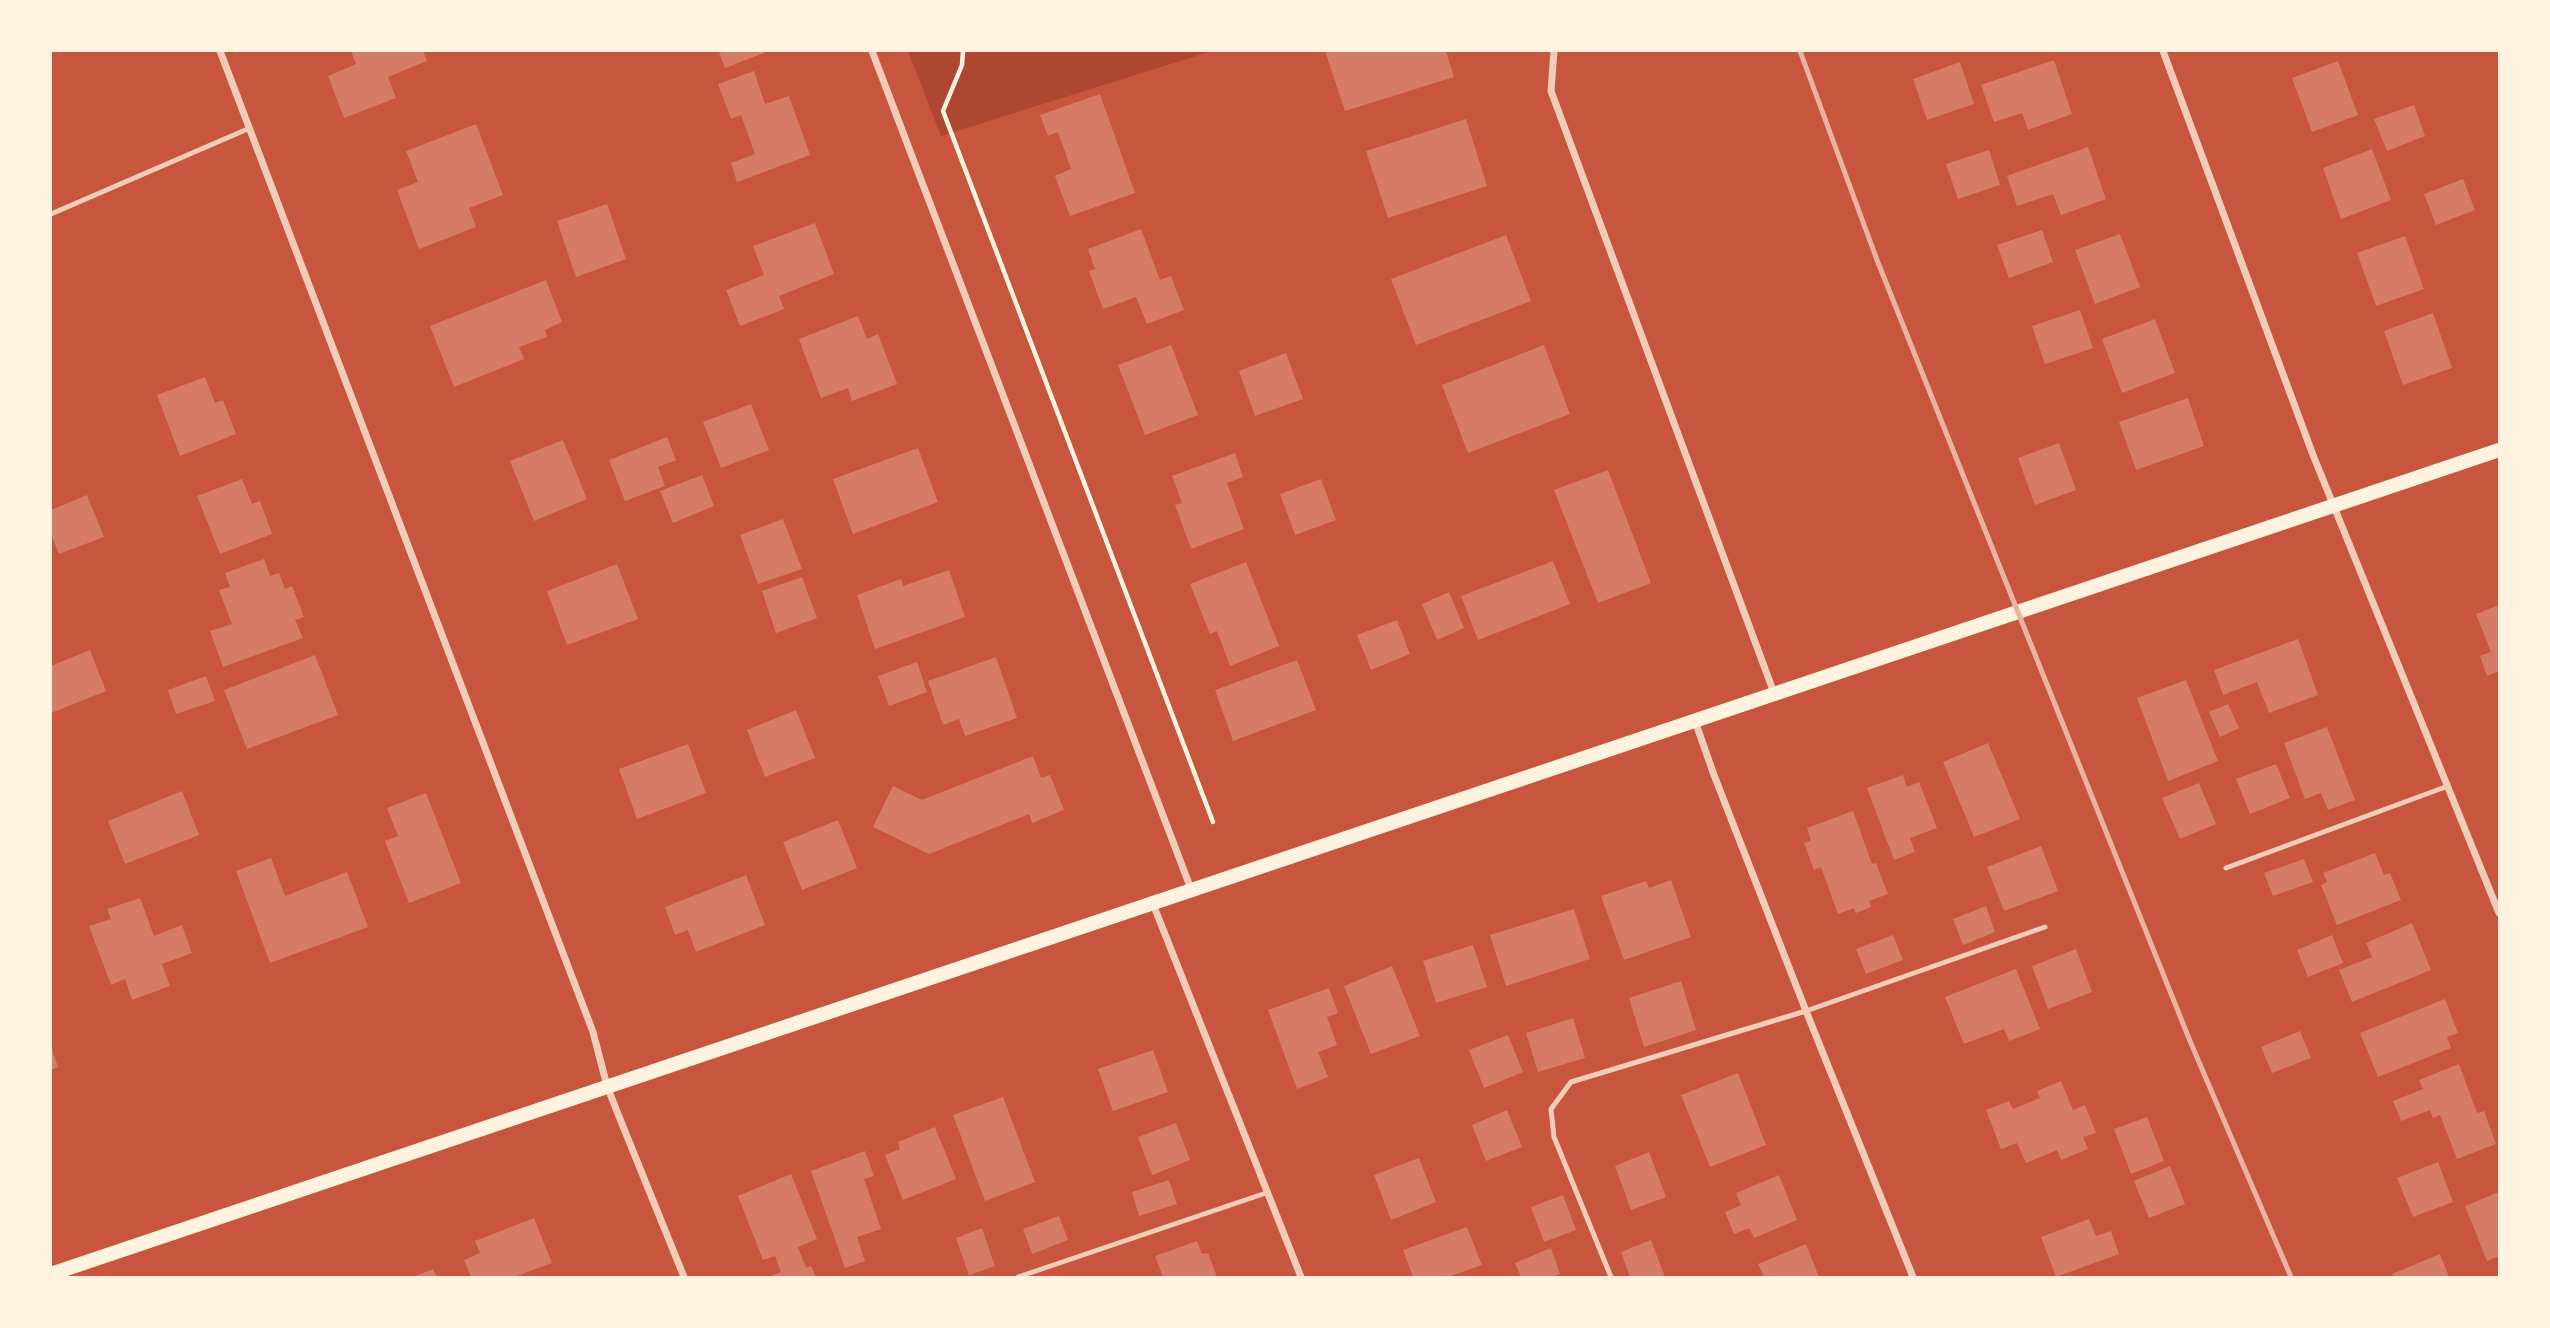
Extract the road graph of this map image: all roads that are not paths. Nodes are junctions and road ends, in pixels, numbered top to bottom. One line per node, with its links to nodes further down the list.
1 (220, 51): 5 (street)
2 (872, 51): 13 (street)
3 (1554, 51): 9 (street)
4 (2163, 51): 8 (street)
5 (250, 128): 6 (lane); 18 (street)
6 (51, 215)
7 (2499, 450): 8 (main road)
8 (2334, 506): 9 (main road); 11 (street)
9 (1774, 693): 10 (main road)
10 (1695, 720): 13 (main road); 17 (street)
11 (2448, 786): 12 (lane); 15 (street)
12 (2226, 868)
13 (1191, 889): 14 (main road)
14 (1153, 903): 18 (main road); 19 (street)
15 (2499, 913)
16 (2045, 927): 17 (lane)
17 (1806, 1011): 25 (lane); 26 (street)
18 (607, 1086): 20 (main road); 22 (street)
19 (1266, 1193): 23 (lane); 24 (street)
20 (81, 1271): 21 (main road)
21 (51, 1274)
22 (684, 1277)
23 (1018, 1277)
24 (1301, 1277)
25 (1611, 1277)
26 (1913, 1277)

